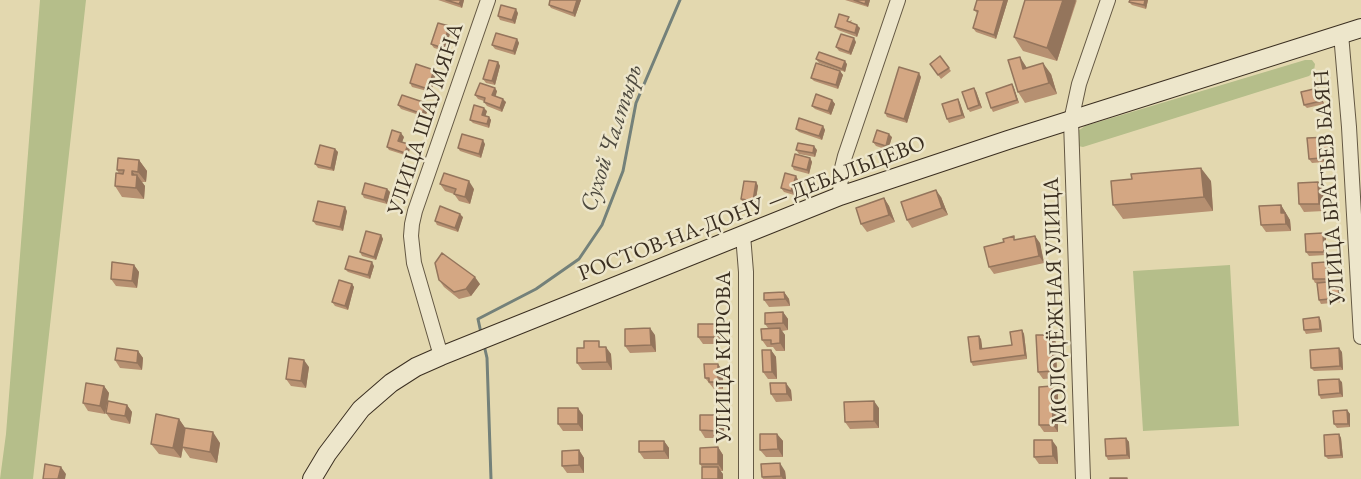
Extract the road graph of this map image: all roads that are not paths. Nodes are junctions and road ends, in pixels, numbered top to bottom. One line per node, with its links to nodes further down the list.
1 (488, 0): 10 (street, УЛИЦА ШАУМЯНА)
2 (898, 0): 7 (street)
3 (1108, 0): 6 (street, МОЛОДЁЖНАЯ УЛИЦА)
4 (1361, 28): 5 (street, РОСТОВ-НА-ДОНУ — ДЕБАЛЬЦЕВО)
5 (1341, 34): 6 (street, РОСТОВ-НА-ДОНУ — ДЕБАЛЬЦЕВО); 9 (street, УЛИЦА БРАТЬЕВ БАЯН)
6 (1071, 121): 7 (street, РОСТОВ-НА-ДОНУ — ДЕБАЛЬЦЕВО); 13 (street, МОЛОДЁЖНАЯ УЛИЦА)
7 (840, 196): 8 (street, РОСТОВ-НА-ДОНУ — ДЕБАЛЬЦЕВО)
8 (743, 235): 10 (street, РОСТОВ-НА-ДОНУ — ДЕБАЛЬЦЕВО); 12 (street, УЛИЦА КИРОВА)
9 (1361, 337)
10 (441, 356): 11 (street, РОСТОВ-НА-ДОНУ — ДЕБАЛЬЦЕВО)
11 (312, 479)
12 (746, 479)
13 (1083, 479)

